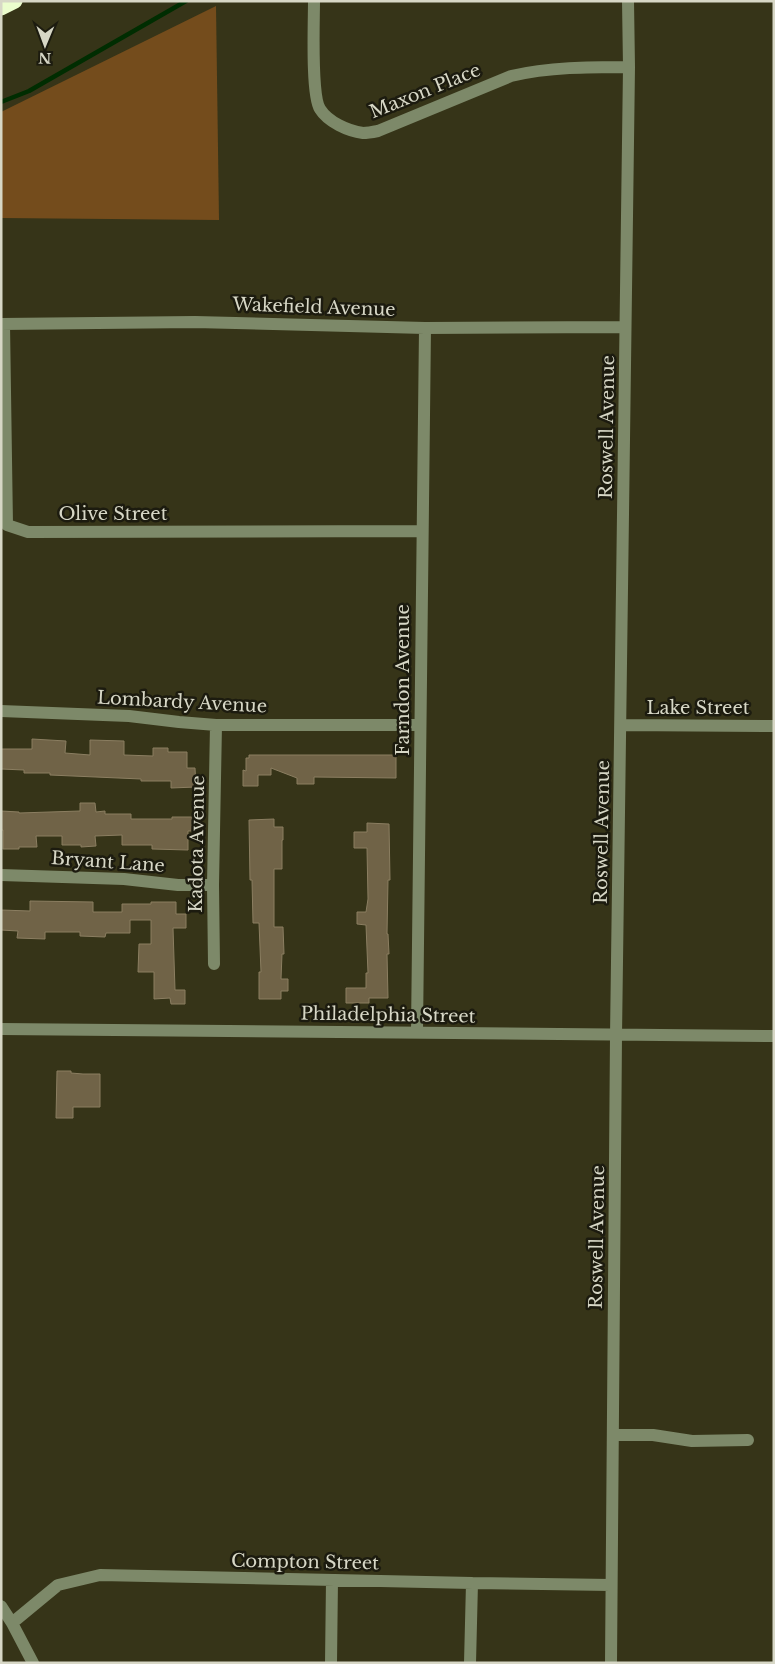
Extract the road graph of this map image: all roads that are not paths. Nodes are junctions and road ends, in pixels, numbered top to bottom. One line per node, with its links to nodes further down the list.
1 (15, 1): 4 (highway)
2 (314, 1): 5 (street, Maxon Place)
3 (628, 1): 5 (street, Roswell Avenue)
4 (1, 8)
5 (628, 67): 7 (street, Roswell Avenue)
6 (3, 324): 8 (street, Wakefield Avenue); 9 (street, Olive Street)
7 (626, 327): 8 (street, Wakefield Avenue); 13 (street, Roswell Avenue)
8 (425, 328): 9 (street, Farndon Avenue)
9 (422, 531): 12 (street, Farndon Avenue)
10 (1, 711): 11 (street, Lombardy Avenue)
11 (216, 725): 12 (street, Lombardy Avenue); 16 (street, Kadota Avenue)
12 (420, 725): 19 (street, Farndon Avenue)
13 (621, 725): 14 (street, Lake Street); 20 (street, Roswell Avenue)
14 (774, 726)
15 (1, 874): 16 (street, Bryant Lane)
16 (213, 884): 17 (street, Kadota Avenue)
17 (214, 964)
18 (1, 1029): 19 (street, Philadelphia Street)
19 (417, 1032): 20 (street, Philadelphia Street)
20 (616, 1036): 21 (street, Philadelphia Street); 22 (street, Roswell Avenue)
21 (774, 1036)
22 (613, 1435): 23 (street); 26 (street, Roswell Avenue)
23 (748, 1440)
24 (332, 1580): 25 (street, Compton Street); 28 (street, Compton Street); 30 (street)
25 (472, 1583): 26 (street, Compton Street); 31 (street)
26 (611, 1585): 32 (street, Roswell Avenue)
27 (1, 1606): 28 (street)
28 (12, 1623): 29 (street)
29 (33, 1663)
30 (331, 1663)
31 (470, 1663)
32 (611, 1663)

